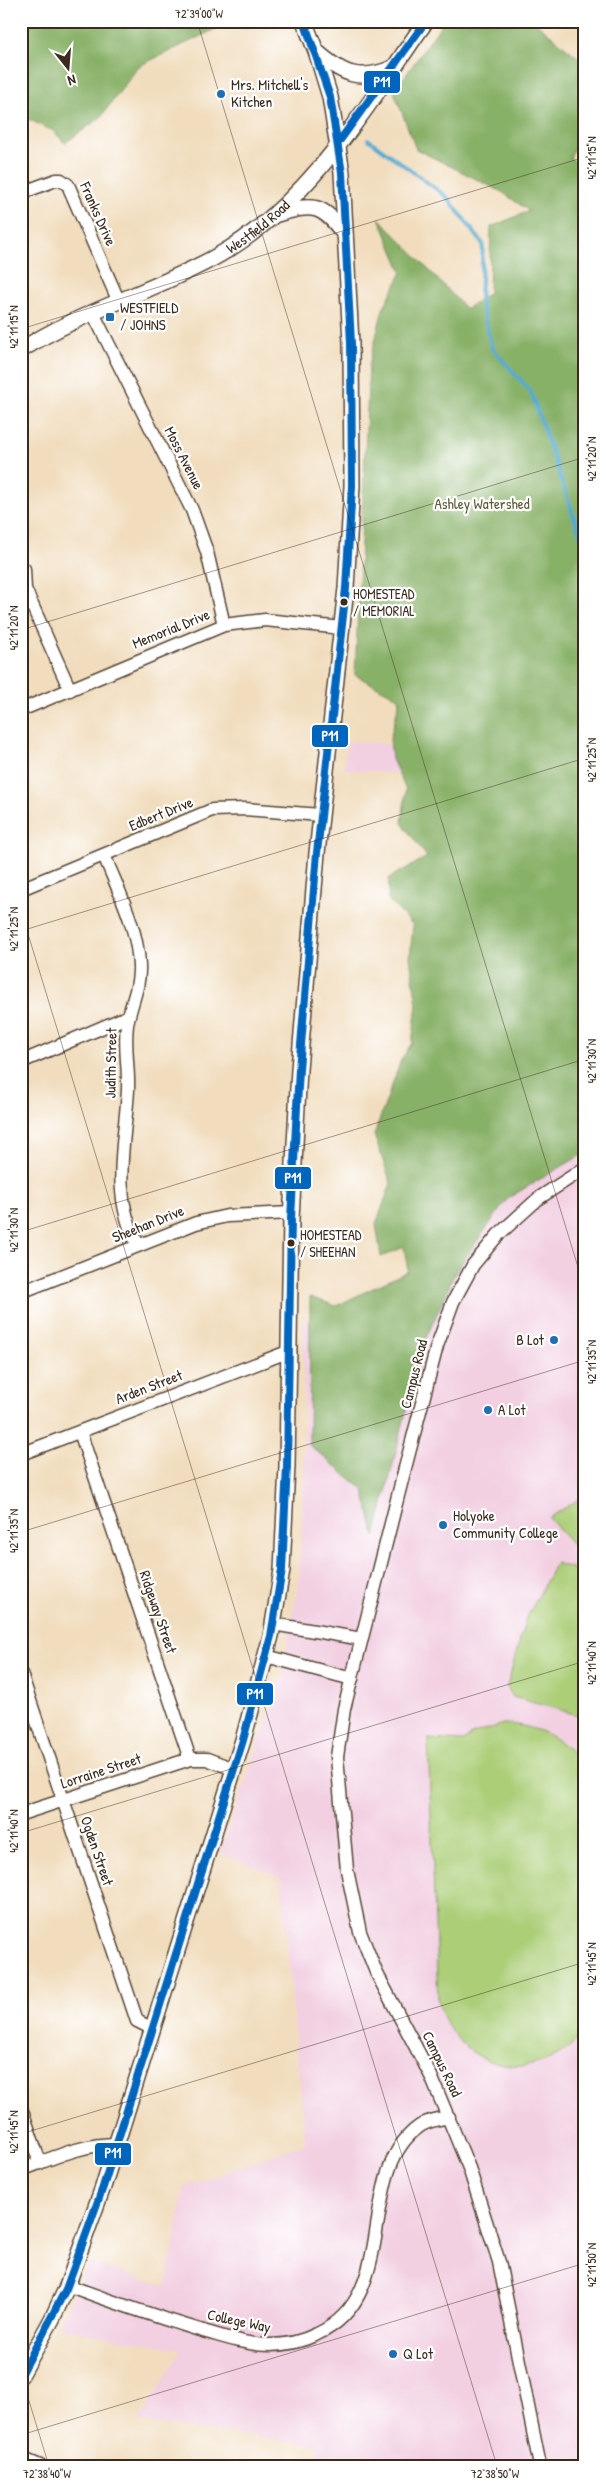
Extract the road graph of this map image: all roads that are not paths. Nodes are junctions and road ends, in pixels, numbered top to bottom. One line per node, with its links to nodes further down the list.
1 (304, 21): 3 (main road)
2 (426, 21): 4 (main road, Westfield Road)
3 (316, 51): 4 (main road); 5 (main road)
4 (393, 68): 5 (main road, Westfield Road)
5 (338, 143): 7 (main road, Westfield Road); 8 (main road)
6 (21, 193): 9 (street, Franks Drive)
7 (276, 215): 8 (main road); 9 (main road, Westfield Road)
8 (345, 235): 14 (main road)
9 (119, 302): 10 (main road, Westfield Road)
10 (93, 313): 11 (main road, Westfield Road); 13 (street, Moss Avenue)
11 (21, 350)
12 (24, 569): 15 (street)
13 (224, 625): 14 (street, Memorial Drive); 15 (street, Memorial Drive)
14 (342, 628): 17 (main road)
15 (70, 690): 16 (street, Memorial Drive)
16 (21, 710)
17 (320, 814): 18 (street, Edbert Drive); 23 (main road)
18 (104, 855): 19 (street, Edbert Drive); 20 (street, Judith Street)
19 (21, 889)
20 (129, 1016): 21 (street); 24 (street, Judith Street)
21 (21, 1062)
22 (585, 1168): 30 (street, Campus Road)
23 (292, 1213): 24 (street, Sheehan Drive); 26 (main road)
24 (138, 1245): 25 (street, Sheehan Drive)
25 (21, 1292)
26 (290, 1351): 27 (street, Arden Street); 29 (main road)
27 (80, 1432): 28 (street, Arden Street); 34 (street, Ridgeway Street)
28 (21, 1454)
29 (274, 1624): 30 (street); 31 (main road)
30 (362, 1639): 33 (street, Campus Road)
31 (266, 1656): 33 (street); 35 (main road)
32 (21, 1674): 36 (street, Ogden Street)
33 (352, 1679): 40 (street, Campus Road)
34 (190, 1759): 35 (street); 36 (street, Lorraine Street)
35 (234, 1769): 38 (main road)
36 (62, 1800): 37 (street, Lorraine Street); 38 (street, Ogden Street)
37 (21, 1814)
38 (153, 2029): 41 (main road)
39 (21, 2108): 42 (street)
40 (449, 2117): 44 (street, College Way); 48 (street, Campus Road)
41 (116, 2144): 42 (street); 44 (main road)
42 (40, 2163): 43 (street)
43 (21, 2170)
44 (67, 2285): 45 (main road)
45 (21, 2375)
46 (21, 2458): 47 (street)
47 (40, 2466)
48 (540, 2466)

